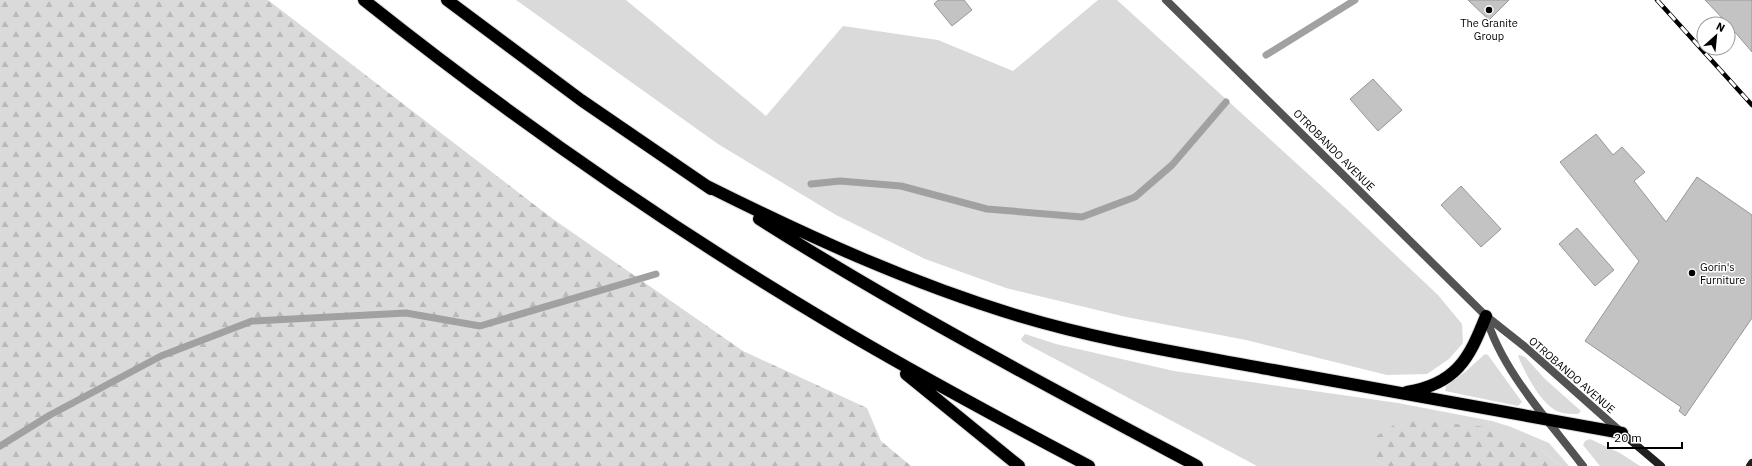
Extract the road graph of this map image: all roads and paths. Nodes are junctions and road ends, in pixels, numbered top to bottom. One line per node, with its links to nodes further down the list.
1 (364, 0): 6 (highway)
2 (447, 0): 4 (highway)
3 (1166, 0): 5 (street, OTROBANDO AVENUE)
4 (705, 185): 7 (highway); 13 (highway)
5 (1486, 316): 7 (highway); 8 (street, OTROBANDO AVENUE); 9 (street, OTROBANDO AVENUE)
6 (878, 351): 11 (highway); 12 (highway)
7 (1400, 393): 8 (highway)
8 (1548, 420): 9 (highway); 14 (street, OTROBANDO AVENUE)
9 (1622, 433): 15 (main road, OTROBANDO AVENUE)
10 (1752, 464): 16 (main road)
11 (1019, 466)
12 (1088, 466)
13 (1197, 466)
14 (1583, 466)
15 (1662, 466)
16 (1750, 466)

